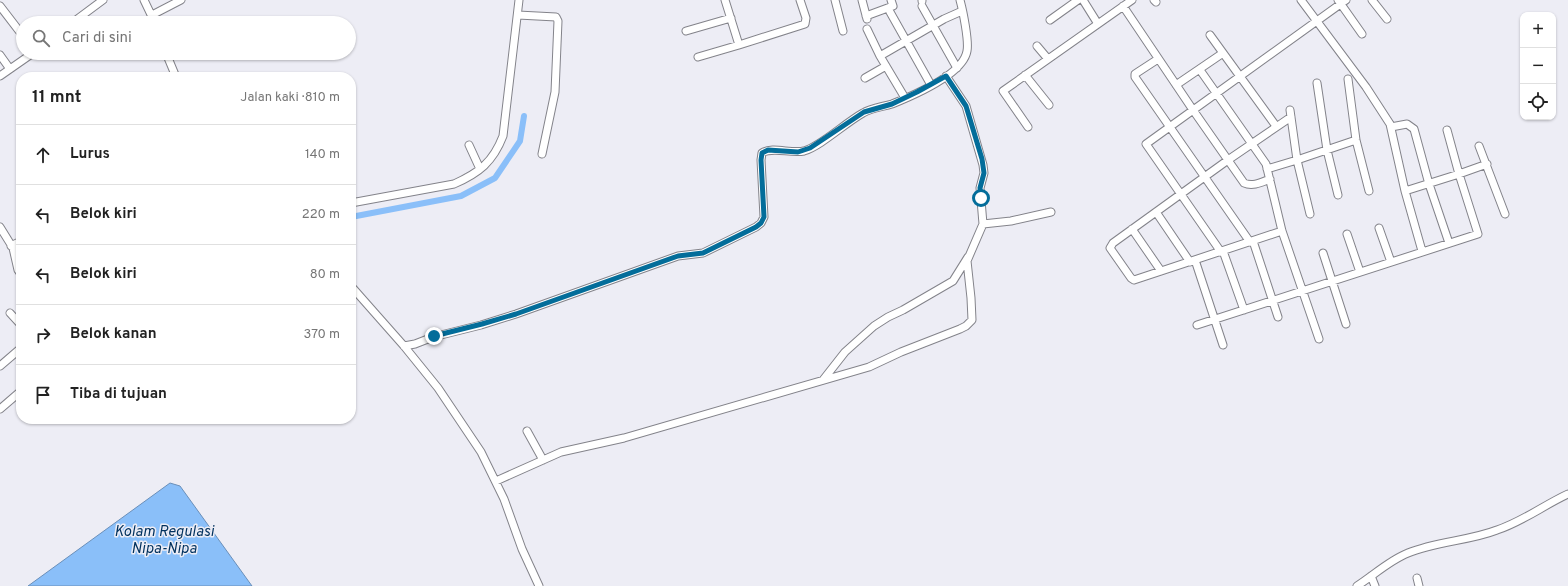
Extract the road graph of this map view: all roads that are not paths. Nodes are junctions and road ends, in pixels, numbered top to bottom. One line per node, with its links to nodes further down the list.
1 (103, 0): 24 (street)
2 (144, 0): 22 (street)
3 (181, 0): 22 (street)
4 (519, 0): 23 (street)
5 (726, 0): 25 (street)
6 (800, 0): 38 (street)
7 (835, 0): 33 (street)
8 (862, 0): 9 (street)
9 (892, 0)
10 (960, 0): 20 (street)
11 (1078, 0): 27 (street)
12 (1083, 0): 29 (street)
13 (1132, 0): 19 (street)
14 (1301, 0): 28 (street)
15 (1372, 0): 26 (street)
16 (1342, 1): 28 (street); 35 (street)
17 (922, 2): 30 (street)
18 (0, 6): 31 (street)
19 (1123, 6): 29 (street); 45 (street)
20 (962, 11): 30 (street); 49 (street)
21 (890, 12): 37 (street)
22 (152, 15)
23 (518, 15): 76 (street); 80 (street)
24 (81, 16)
25 (731, 18): 34 (street); 38 (street)
26 (1387, 19)
27 (1050, 20)
28 (1316, 22): 56 (street); 69 (street)
29 (1098, 24): 44 (street)
30 (933, 26): 37 (street); 49 (street)
31 (16, 27)
32 (867, 29): 42 (street)
33 (843, 30)
34 (686, 31)
35 (1362, 34)
36 (1210, 35): 40 (street)
37 (907, 40): 42 (street); 60 (street)
38 (739, 45): 43 (street)
39 (1037, 46): 44 (street)
40 (1223, 53): 51 (street); 56 (street)
41 (0, 55): 50 (street)
42 (880, 56): 48 (street)
43 (698, 57)
44 (1048, 59): 53 (street)
45 (1158, 59): 61 (street); 68 (street)
46 (23, 60): 50 (street)
47 (169, 60): 52 (street)
48 (886, 66): 57 (street); 63 (street)
49 (957, 68): 55 (street)
50 (10, 69): 54 (street)
51 (1200, 70): 61 (street); 62 (street)
52 (174, 72)
53 (1025, 75): 64 (street); 67 (street)
54 (0, 76)
55 (946, 76): 60 (street); 95 (street)
56 (1240, 76): 62 (street); 66 (street)
57 (865, 78)
58 (1348, 79): 71 (street)
59 (1317, 83): 75 (street)
60 (931, 85): 63 (street)
61 (1176, 85): 65 (street)
62 (1216, 93): 65 (street); 72 (street)
63 (905, 98): 127 (street)
64 (1049, 105)
65 (1192, 110): 68 (street); 77 (street)
66 (1276, 126): 72 (street); 78 (street)
67 (1028, 127)
68 (1168, 127): 83 (street); 88 (street)
69 (1391, 127): 85 (street); 87 (street)
70 (1447, 130): 82 (street)
71 (1356, 140): 75 (street); 86 (street)
72 (1252, 143): 77 (street); 81 (street)
73 (469, 145): 80 (street)
74 (1479, 146): 79 (street)
75 (1327, 150): 78 (street); 89 (street)
76 (542, 154)
77 (1228, 160): 83 (street); 84 (street)
78 (1297, 160): 81 (street); 93 (street)
79 (1487, 164): 82 (street); 94 (street)
80 (480, 169): 90 (street)
81 (1267, 169): 84 (street)
82 (1459, 174): 85 (street); 102 (street)
83 (1204, 177): 88 (street); 101 (street)
84 (1270, 179): 99 (street)
85 (1429, 184): 87 (street); 102 (street)
86 (1369, 191)
87 (1405, 191): 106 (street)
88 (1181, 194): 92 (street); 105 (street)
89 (1338, 195)
90 (356, 202)
91 (1051, 212): 95 (street)
92 (1156, 212): 98 (street); 109 (street)
93 (1310, 214)
94 (1505, 214)
95 (983, 224): 108 (street)
96 (0, 227): 104 (street)
97 (1379, 228): 110 (street)
98 (1132, 229): 112 (street); 112 (street)
99 (1282, 231): 101 (street); 115 (street)
100 (1347, 234): 113 (street)
101 (1252, 242): 105 (street); 117 (street)
102 (1449, 243): 106 (street)
103 (16, 244): 104 (street)
104 (11, 246): 111 (street)
105 (1222, 251): 109 (street); 118 (street)
106 (1422, 251): 110 (street)
107 (1323, 253): 114 (street)
108 (969, 256): 130 (street); 130 (street)
109 (1192, 261): 112 (street); 121 (street)
110 (1391, 262): 113 (street)
111 (16, 263)
112 (1161, 271)
113 (1360, 272): 114 (street)
114 (1332, 281): 115 (street); 124 (street)
115 (1303, 290): 117 (street); 125 (street)
116 (356, 292): 127 (street)
117 (1273, 301): 118 (street); 120 (street)
118 (1244, 310): 121 (street)
119 (10, 313): 122 (street)
120 (1278, 317)
121 (1215, 319): 123 (street); 126 (street)
122 (16, 320)
123 (1197, 324)
124 (1346, 324)
125 (1319, 339)
126 (1223, 345)
127 (404, 346): 135 (street)
128 (16, 352): 129 (street)
129 (0, 366)
130 (823, 380): 134 (street)
131 (16, 395): 132 (street)
132 (1, 407)
133 (527, 431): 134 (street)
134 (543, 460): 135 (street)
135 (496, 481): 139 (street)
136 (1568, 494): 137 (street)
137 (1371, 576): 140 (street); 141 (street)
138 (1417, 578): 142 (street)
139 (539, 586)
140 (1357, 586)
141 (1375, 586)
142 (1419, 586)

